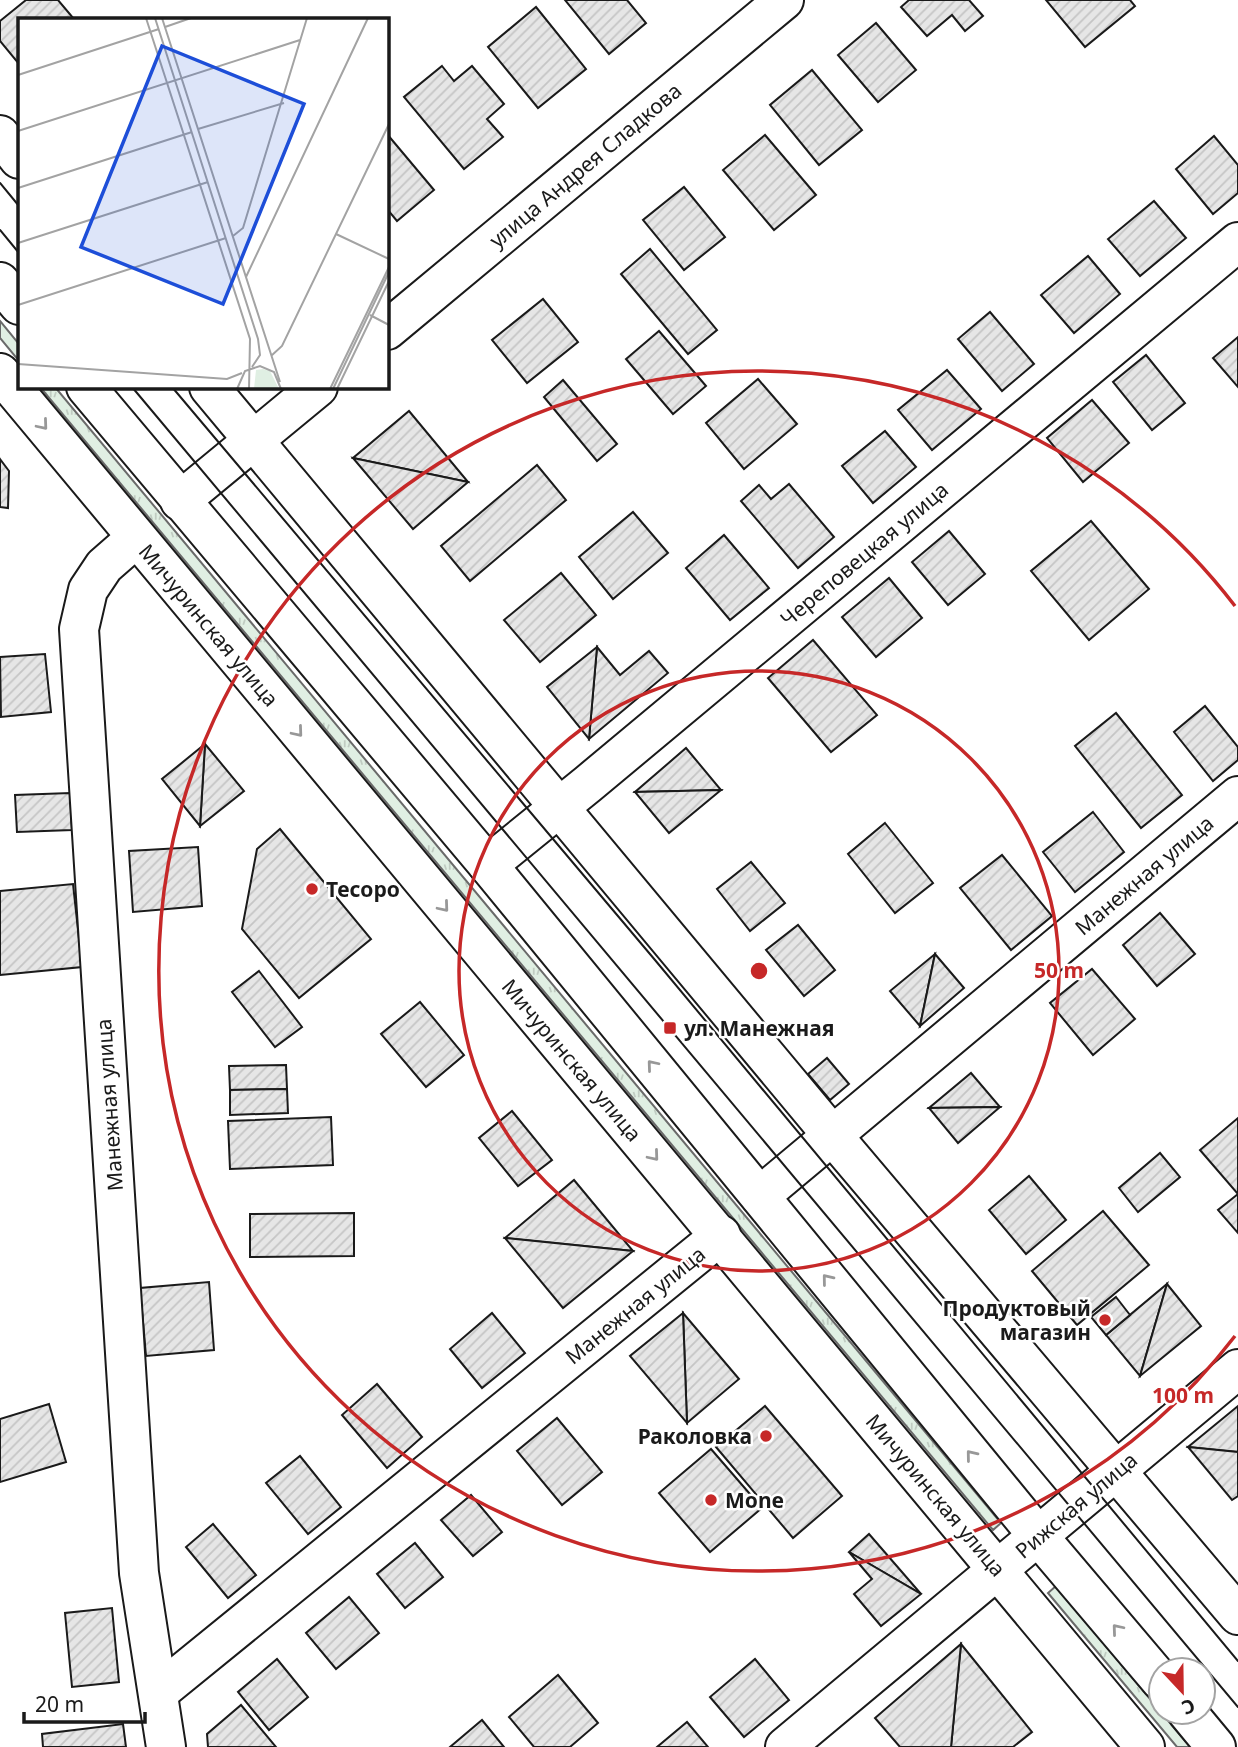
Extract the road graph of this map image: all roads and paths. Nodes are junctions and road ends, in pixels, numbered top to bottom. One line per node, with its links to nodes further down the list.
1 (784, 0): 7 (street, улица Андрея Сладкова)
2 (0, 135): 3 (street)
3 (18, 158)
4 (1238, 242): 16 (street, Череповецкая улица)
5 (0, 282): 6 (street)
6 (18, 304)
7 (388, 329)
8 (0, 373): 14 (street, Мичуринская улица, one-way to 14)
9 (87, 388): 13 (street)
10 (210, 388): 12 (street)
11 (317, 388): 12 (street)
12 (253, 440): 13 (street); 16 (street)
13 (180, 500): 17 (street)
14 (136, 538): 20 (street, Мичуринская улица, one-way to 20); 27 (street, Манежная улица)
15 (1238, 796): 18 (street, Манежная улица)
16 (560, 807): 17 (street, Череповецкая улица); 18 (street)
17 (488, 865): 19 (street, one-way to 17)
18 (832, 1135): 19 (street, Манежная улица); 22 (street)
19 (760, 1196): 23 (street, one-way to 19)
20 (721, 1236): 24 (street, Мичуринская улица); 27 (street, Манежная улица)
21 (1238, 1369): 22 (street, Рижская улица)
22 (1117, 1471): 23 (street, Рижская улица); 25 (street)
23 (1039, 1537): 24 (street, Рижская улица); 26 (street, one-way to 23)
24 (998, 1571): 30 (street, Рижская улица); 31 (street, Мичуринская улица)
25 (1238, 1615)
26 (1147, 1664)
27 (159, 1692): 29 (street, Манежная улица)
28 (1199, 1726): 32 (street)
29 (166, 1747)
30 (785, 1747)
31 (1145, 1747)
32 (1216, 1747)

